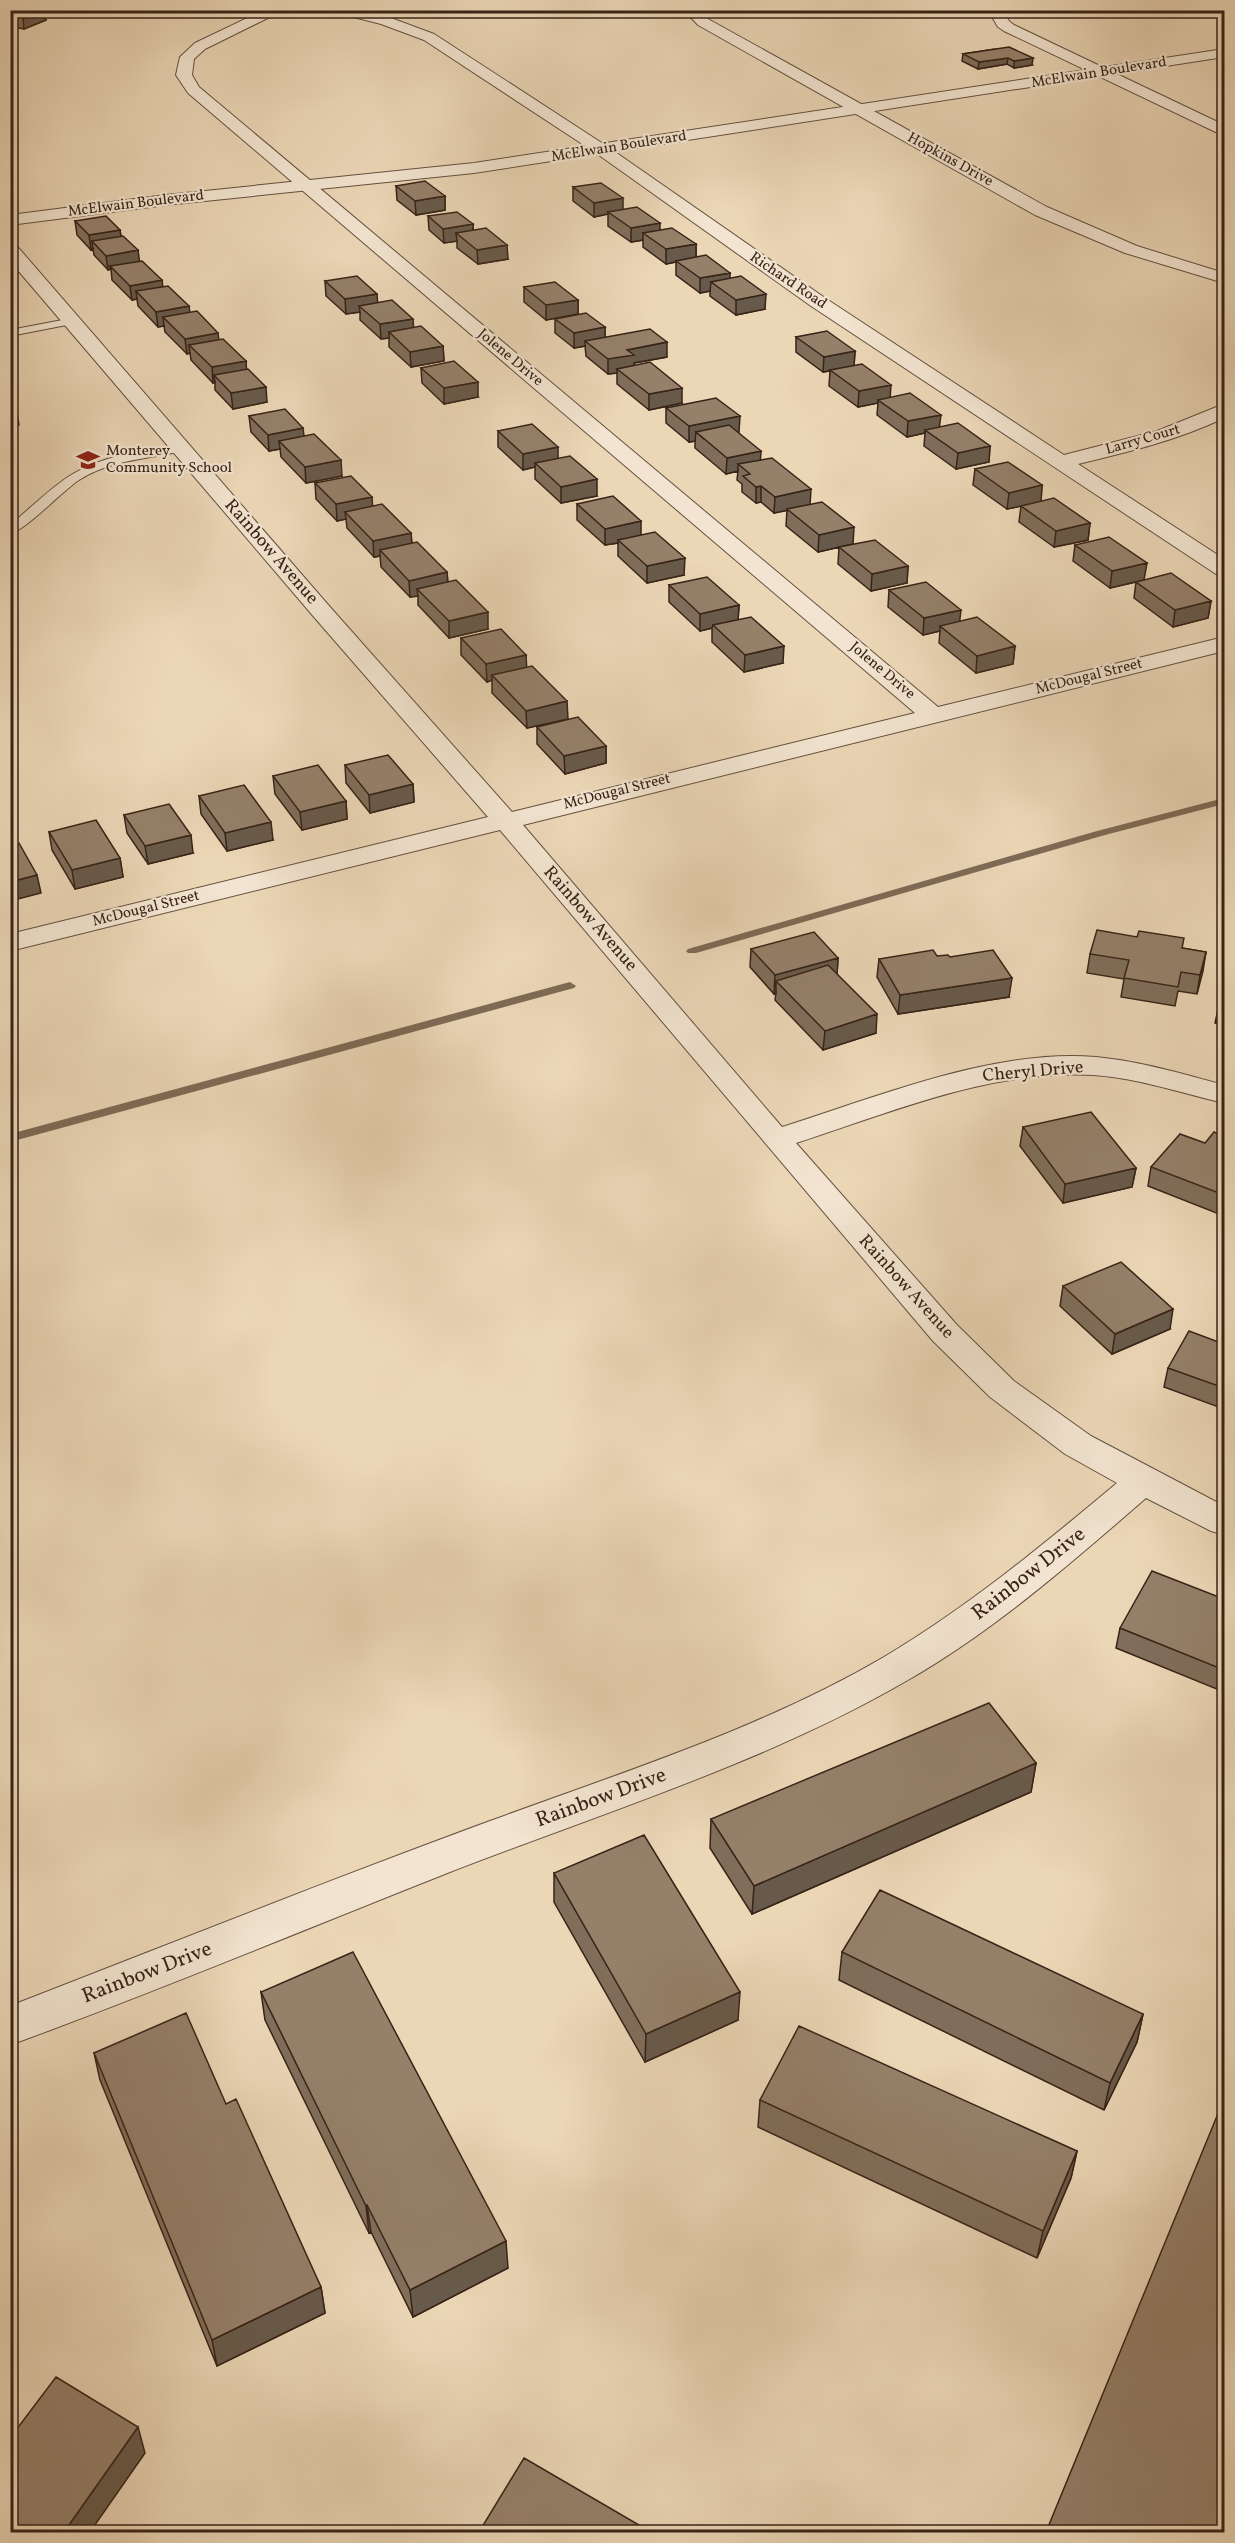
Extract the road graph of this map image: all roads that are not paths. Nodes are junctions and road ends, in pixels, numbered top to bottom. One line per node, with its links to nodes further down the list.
1 (278, 10): 10 (street, Jolene Drive)
2 (343, 10): 9 (street, Richard Road)
3 (691, 10): 7 (street, Hopkins Drive)
4 (995, 10): 6 (street)
5 (1224, 53): 6 (street, McElwain Boulevard)
6 (1101, 73): 7 (street, McElwain Boulevard); 8 (street)
7 (860, 110): 9 (street, McElwain Boulevard); 13 (street, Hopkins Drive)
8 (1224, 131)
9 (602, 150): 10 (street, McElwain Boulevard); 18 (street, Richard Road)
10 (304, 186): 11 (street, McElwain Boulevard); 22 (street, Jolene Drive)
11 (10, 220)
12 (10, 249): 14 (street, Rainbow Avenue)
13 (1224, 278)
14 (73, 321): 15 (lane); 17 (street, Rainbow Avenue)
15 (10, 333)
16 (1224, 410): 18 (street, Larry Court)
17 (182, 448): 19 (lane); 23 (street, Rainbow Avenue)
18 (1059, 462): 20 (street, Richard Road)
19 (10, 531)
20 (1224, 569)
21 (1224, 644): 22 (street, McDougal Street)
22 (933, 715): 23 (street, McDougal Street)
23 (505, 820): 24 (street, McDougal Street); 26 (street, Rainbow Avenue)
24 (10, 943)
25 (1224, 1094): 26 (street, Cheryl Drive)
26 (776, 1139): 27 (street, Rainbow Avenue)
27 (1143, 1481): 28 (street, Rainbow Avenue); 29 (street, Rainbow Drive)
28 (1224, 1522)
29 (10, 2026)

